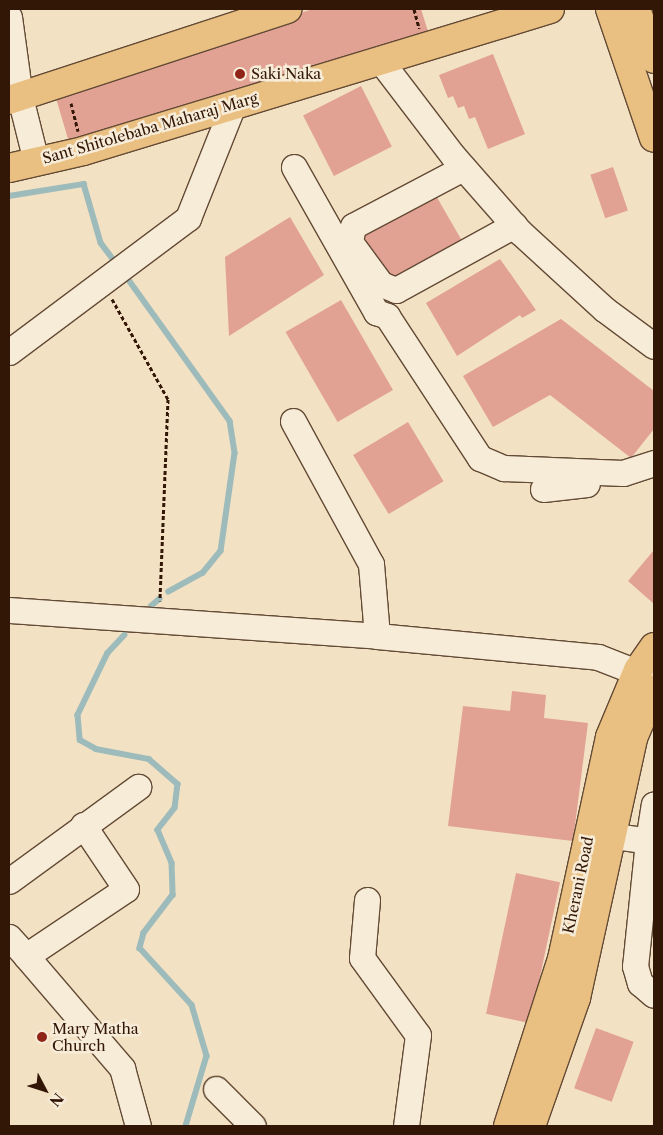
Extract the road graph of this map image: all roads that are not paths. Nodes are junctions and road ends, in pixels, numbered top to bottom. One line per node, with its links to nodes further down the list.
1 (288, 9): 8 (main road)
2 (550, 9): 7 (main road, Sant Shitolebaba Maharaj Marg)
3 (610, 9): 10 (main road)
4 (636, 9): 6 (main road)
5 (9, 16): 8 (street)
6 (654, 59)
7 (380, 60): 9 (main road, Sant Shitolebaba Maharaj Marg); 14 (street)
8 (14, 98): 11 (street)
9 (233, 105): 11 (main road, Sant Shitolebaba Maharaj Marg); 17 (street)
10 (654, 138)
11 (36, 161): 13 (main road, Sant Shitolebaba Maharaj Marg)
12 (294, 167): 19 (street)
13 (9, 168)
14 (463, 168): 15 (street); 15 (street)
15 (514, 225): 16 (street)
16 (654, 346)
17 (9, 352)
18 (293, 421): 23 (street)
19 (654, 463)
20 (654, 479): 21 (street)
21 (543, 489)
22 (9, 610): 23 (street)
23 (377, 636): 25 (street)
24 (654, 647): 25 (main road, Kherani Road)
25 (649, 679): 29 (main road, Kherani Road); 36 (main road, Kherani Road)
26 (138, 787): 28 (street)
27 (654, 804): 30 (street)
28 (83, 825): 31 (street); 34 (street)
29 (614, 836): 30 (street); 36 (main road, Kherani Road)
30 (651, 842): 35 (street)
31 (9, 881)
32 (367, 900): 40 (street)
33 (9, 936): 34 (street)
34 (26, 956): 38 (street)
35 (654, 995)
36 (558, 1015): 41 (main road, Kherani Road); 42 (main road, Kherani Road)
37 (216, 1089): 39 (street)
38 (138, 1126)
39 (253, 1126)
40 (406, 1126)
41 (508, 1126)
42 (531, 1126)

